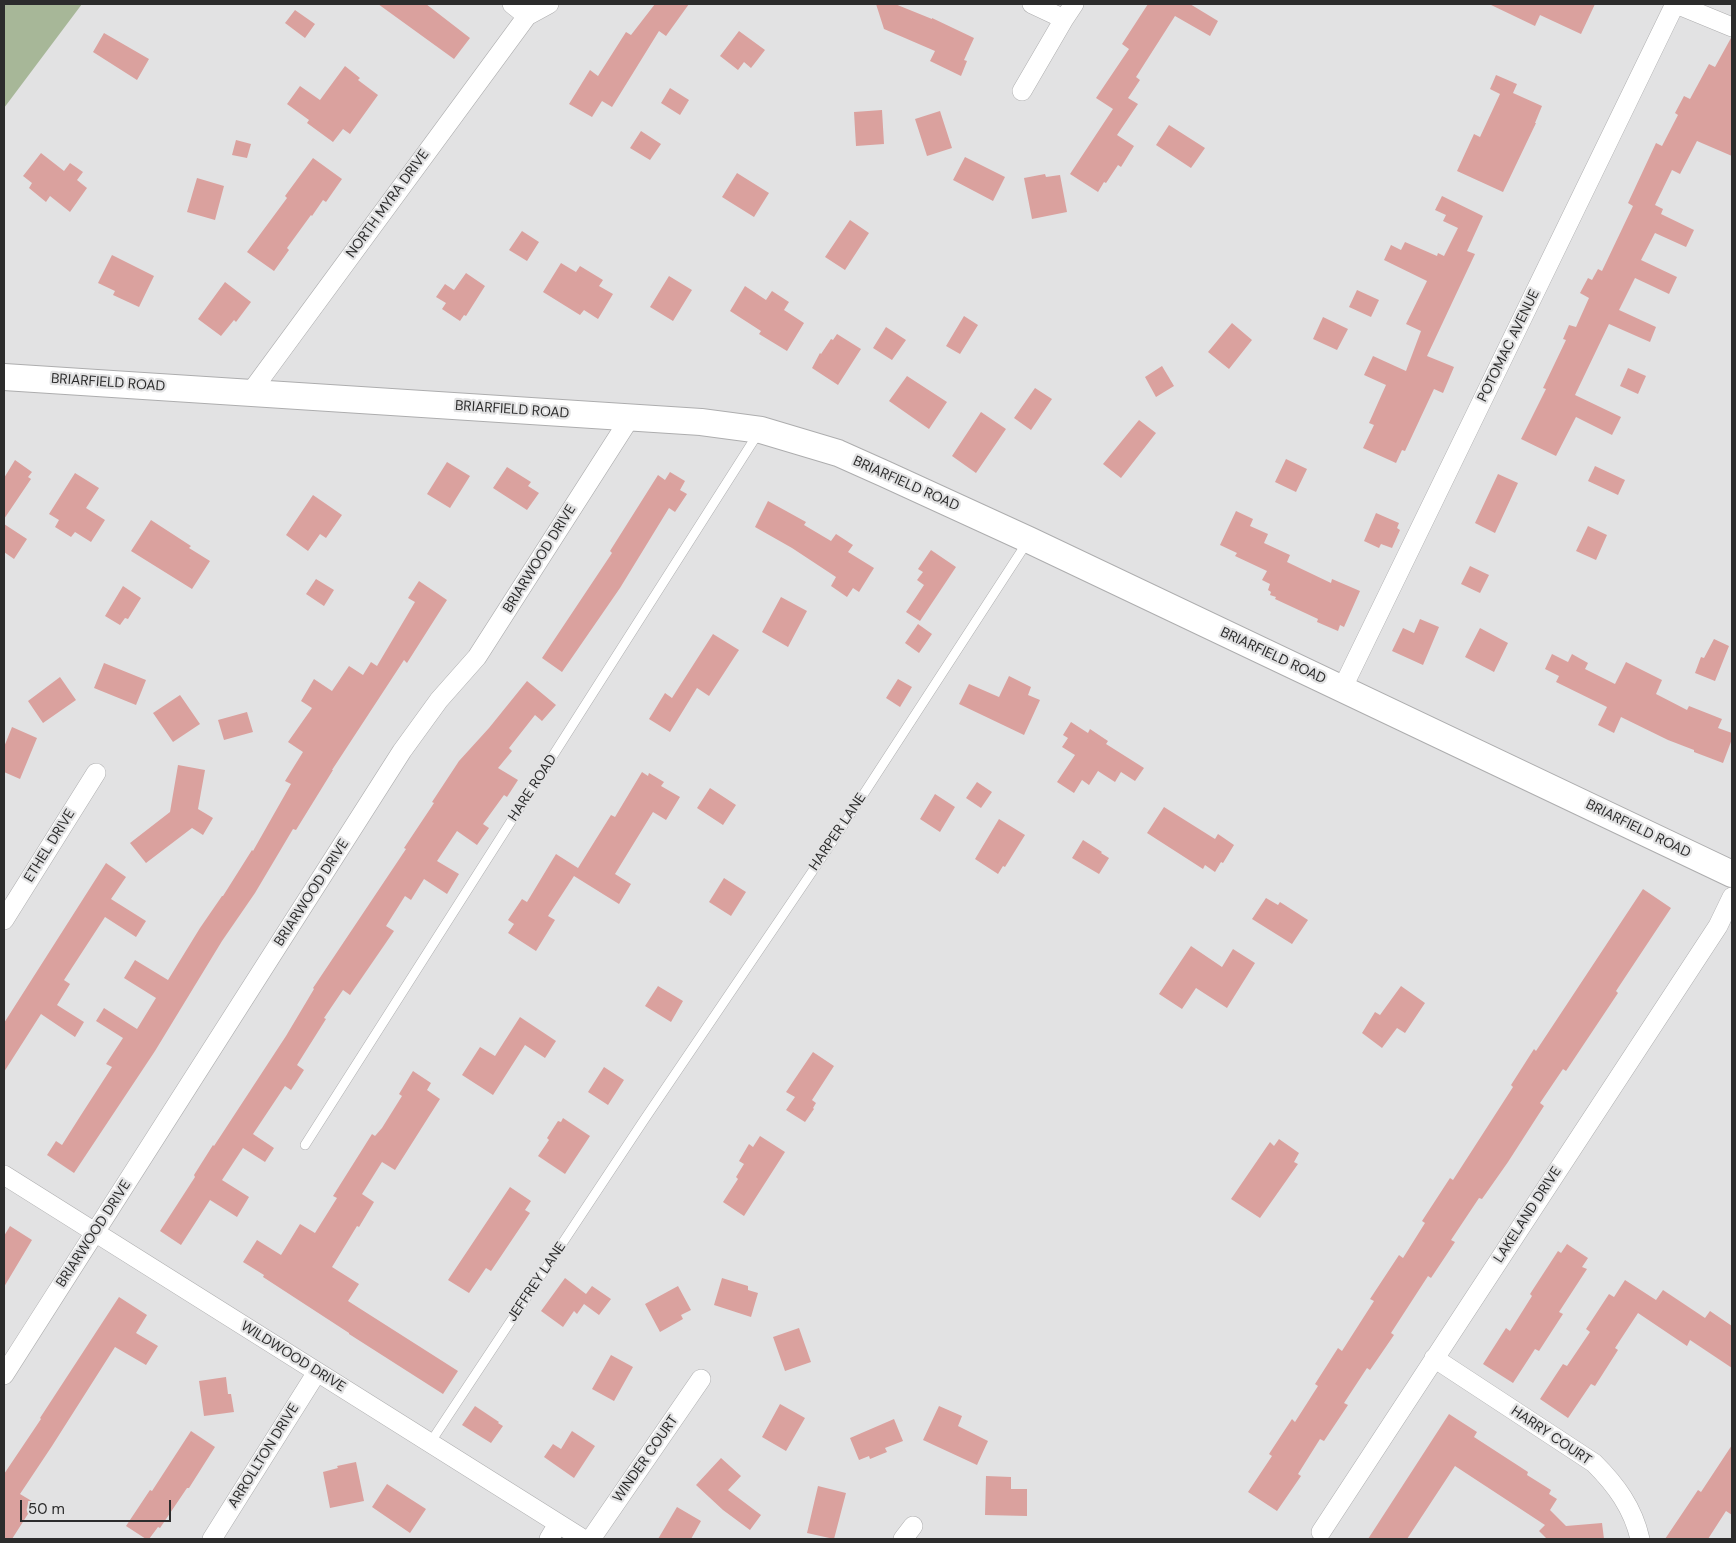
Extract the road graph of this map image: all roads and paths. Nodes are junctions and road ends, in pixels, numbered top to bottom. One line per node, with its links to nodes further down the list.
1 (512, 4): 6 (street)
2 (549, 4): 6 (street)
3 (1032, 4): 5 (street)
4 (1675, 4): 7 (street); 14 (street, POTOMAC AVENUE)
5 (1069, 11): 8 (street)
6 (527, 16): 10 (street, NORTH MYRA DRIVE)
7 (1732, 27)
8 (1022, 91)
9 (4, 377): 10 (main road, BRIARFIELD ROAD)
10 (250, 393): 11 (main road, BRIARFIELD ROAD)
11 (630, 418): 12 (main road, BRIARFIELD ROAD); 22 (street, BRIARWOOD DRIVE)
12 (761, 430): 13 (main road, BRIARFIELD ROAD); 20 (lane, HARE ROAD)
13 (1029, 540): 14 (main road, BRIARFIELD ROAD); 19 (lane, HARPER LANE)
14 (1342, 689): 16 (main road, BRIARFIELD ROAD)
15 (96, 773): 18 (street, ETHEL DRIVE)
16 (1732, 874)
17 (1732, 897): 23 (street, LAKELAND DRIVE)
18 (4, 920)
19 (644, 1120): 27 (lane, JEFFREY LANE)
20 (305, 1145)
21 (4, 1175): 22 (street, WILDWOOD DRIVE)
22 (95, 1232): 24 (street, WILDWOOD DRIVE); 25 (street, BRIARWOOD DRIVE)
23 (1434, 1358): 29 (street, LAKELAND DRIVE); 33 (street, HARRY COURT)
24 (317, 1372): 27 (street, WILDWOOD DRIVE); 30 (street, ARROLLTON DRIVE)
25 (4, 1375)
26 (701, 1379): 32 (street, WINDER COURT)
27 (430, 1443): 28 (street, WILDWOOD DRIVE)
28 (554, 1532): 31 (street, WILDWOOD DRIVE)
29 (1320, 1532)
30 (212, 1539)
31 (583, 1539)
32 (591, 1539)
33 (1640, 1539)

